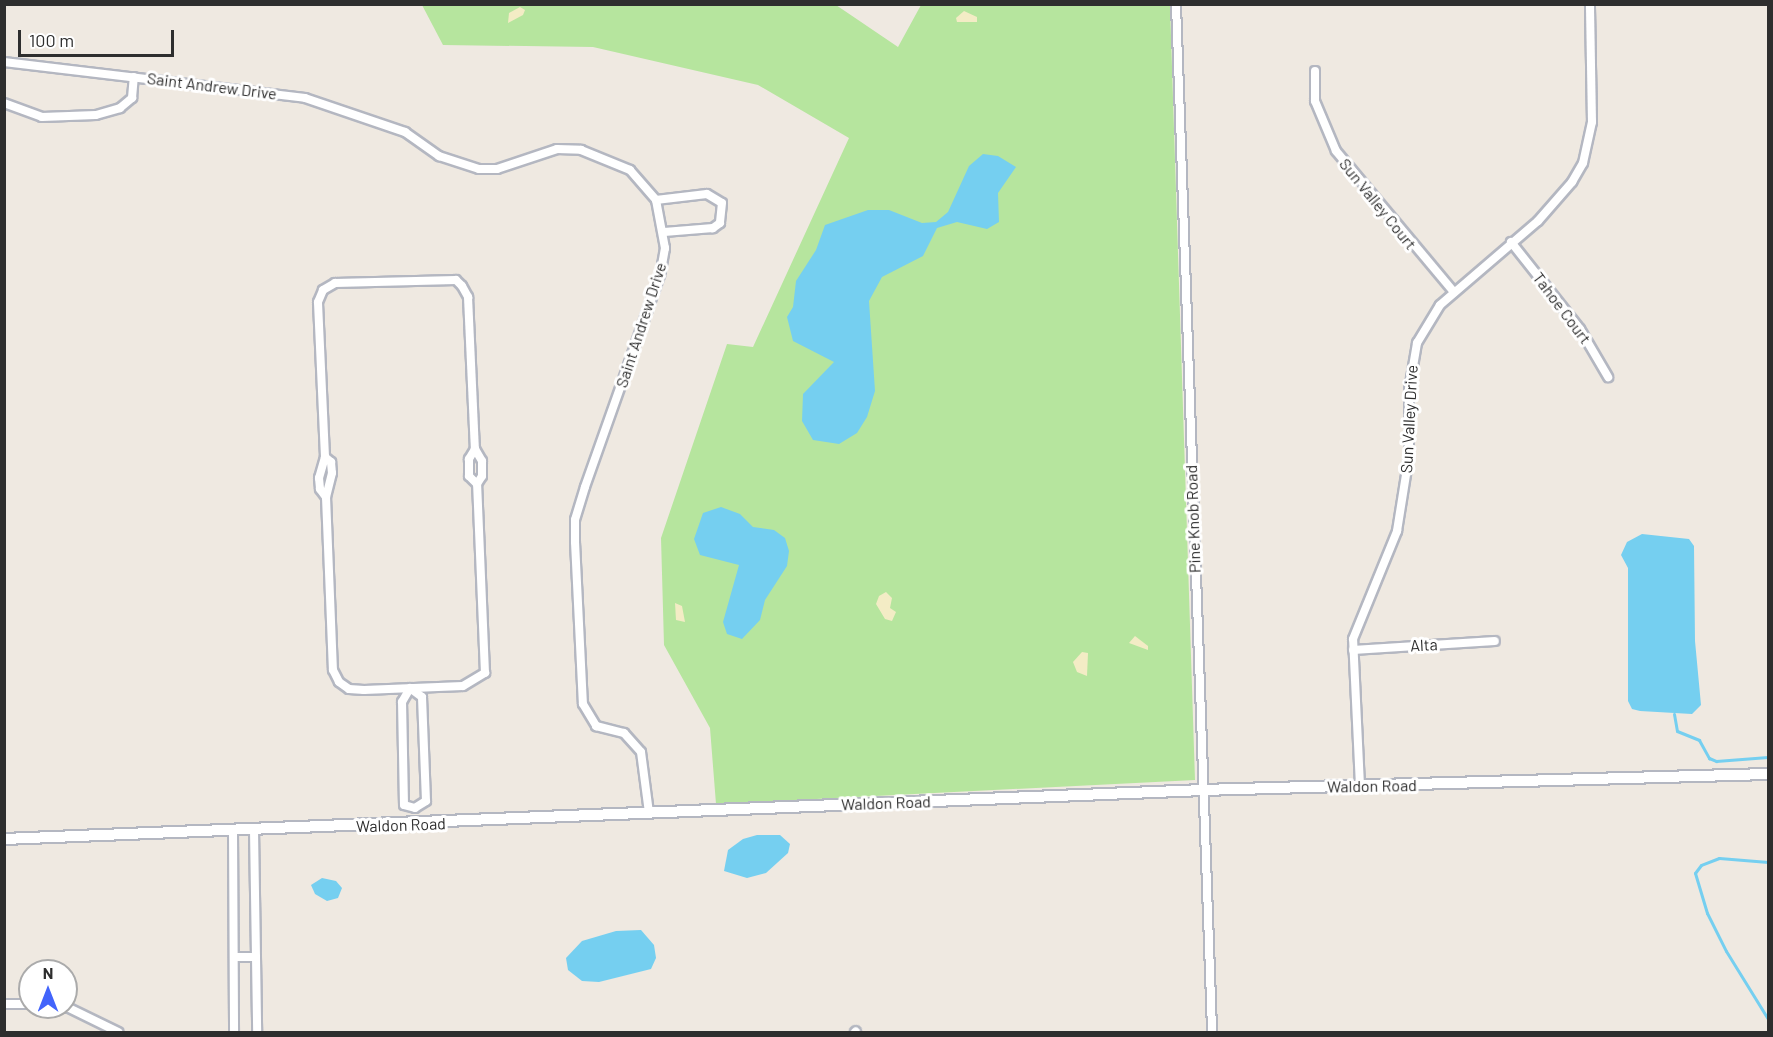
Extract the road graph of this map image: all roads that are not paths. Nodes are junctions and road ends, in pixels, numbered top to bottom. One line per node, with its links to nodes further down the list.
1 (1176, 4): 21 (street, Pine Knob Road)
2 (1590, 4): 9 (street, Sun Valley Drive)
3 (4, 62): 5 (street, Saint Andrew Drive)
4 (1315, 70): 10 (street, Sun Valley Court)
5 (134, 77): 6 (street); 7 (street, Saint Andrew Drive)
6 (4, 103)
7 (656, 200): 8 (street, Saint Andrew Drive); 8 (street)
8 (664, 232): 23 (street, Saint Andrew Drive)
9 (1511, 242): 10 (street, Sun Valley Drive); 11 (street, Tahoe Court)
10 (1454, 292): 17 (street, Sun Valley Drive)
11 (1608, 377)
12 (475, 448): 13 (street); 14 (street); 14 (street)
13 (324, 457): 15 (street); 15 (street)
14 (477, 484): 18 (street)
15 (326, 497): 18 (street)
16 (1495, 641): 17 (street, Alta)
17 (1353, 650): 20 (street, Sun Valley Drive)
18 (410, 688): 22 (street); 22 (street)
19 (1768, 774): 20 (street, Waldon Road)
20 (1360, 786): 21 (street, Waldon Road)
21 (1203, 790): 23 (street, Waldon Road); 34 (street, Pine Knob Road)
22 (415, 808): 24 (street)
23 (649, 813): 24 (street, Waldon Road)
24 (415, 824): 25 (street, Waldon Road)
25 (254, 830): 26 (street, Waldon Road); 29 (street)
26 (233, 831): 27 (street, Waldon Road); 28 (street)
27 (4, 839)
28 (235, 957): 29 (street); 32 (street)
29 (256, 957): 33 (street)
30 (78, 1012): 31 (street)
31 (118, 1032)
32 (234, 1032)
33 (256, 1032)
34 (1212, 1032)

